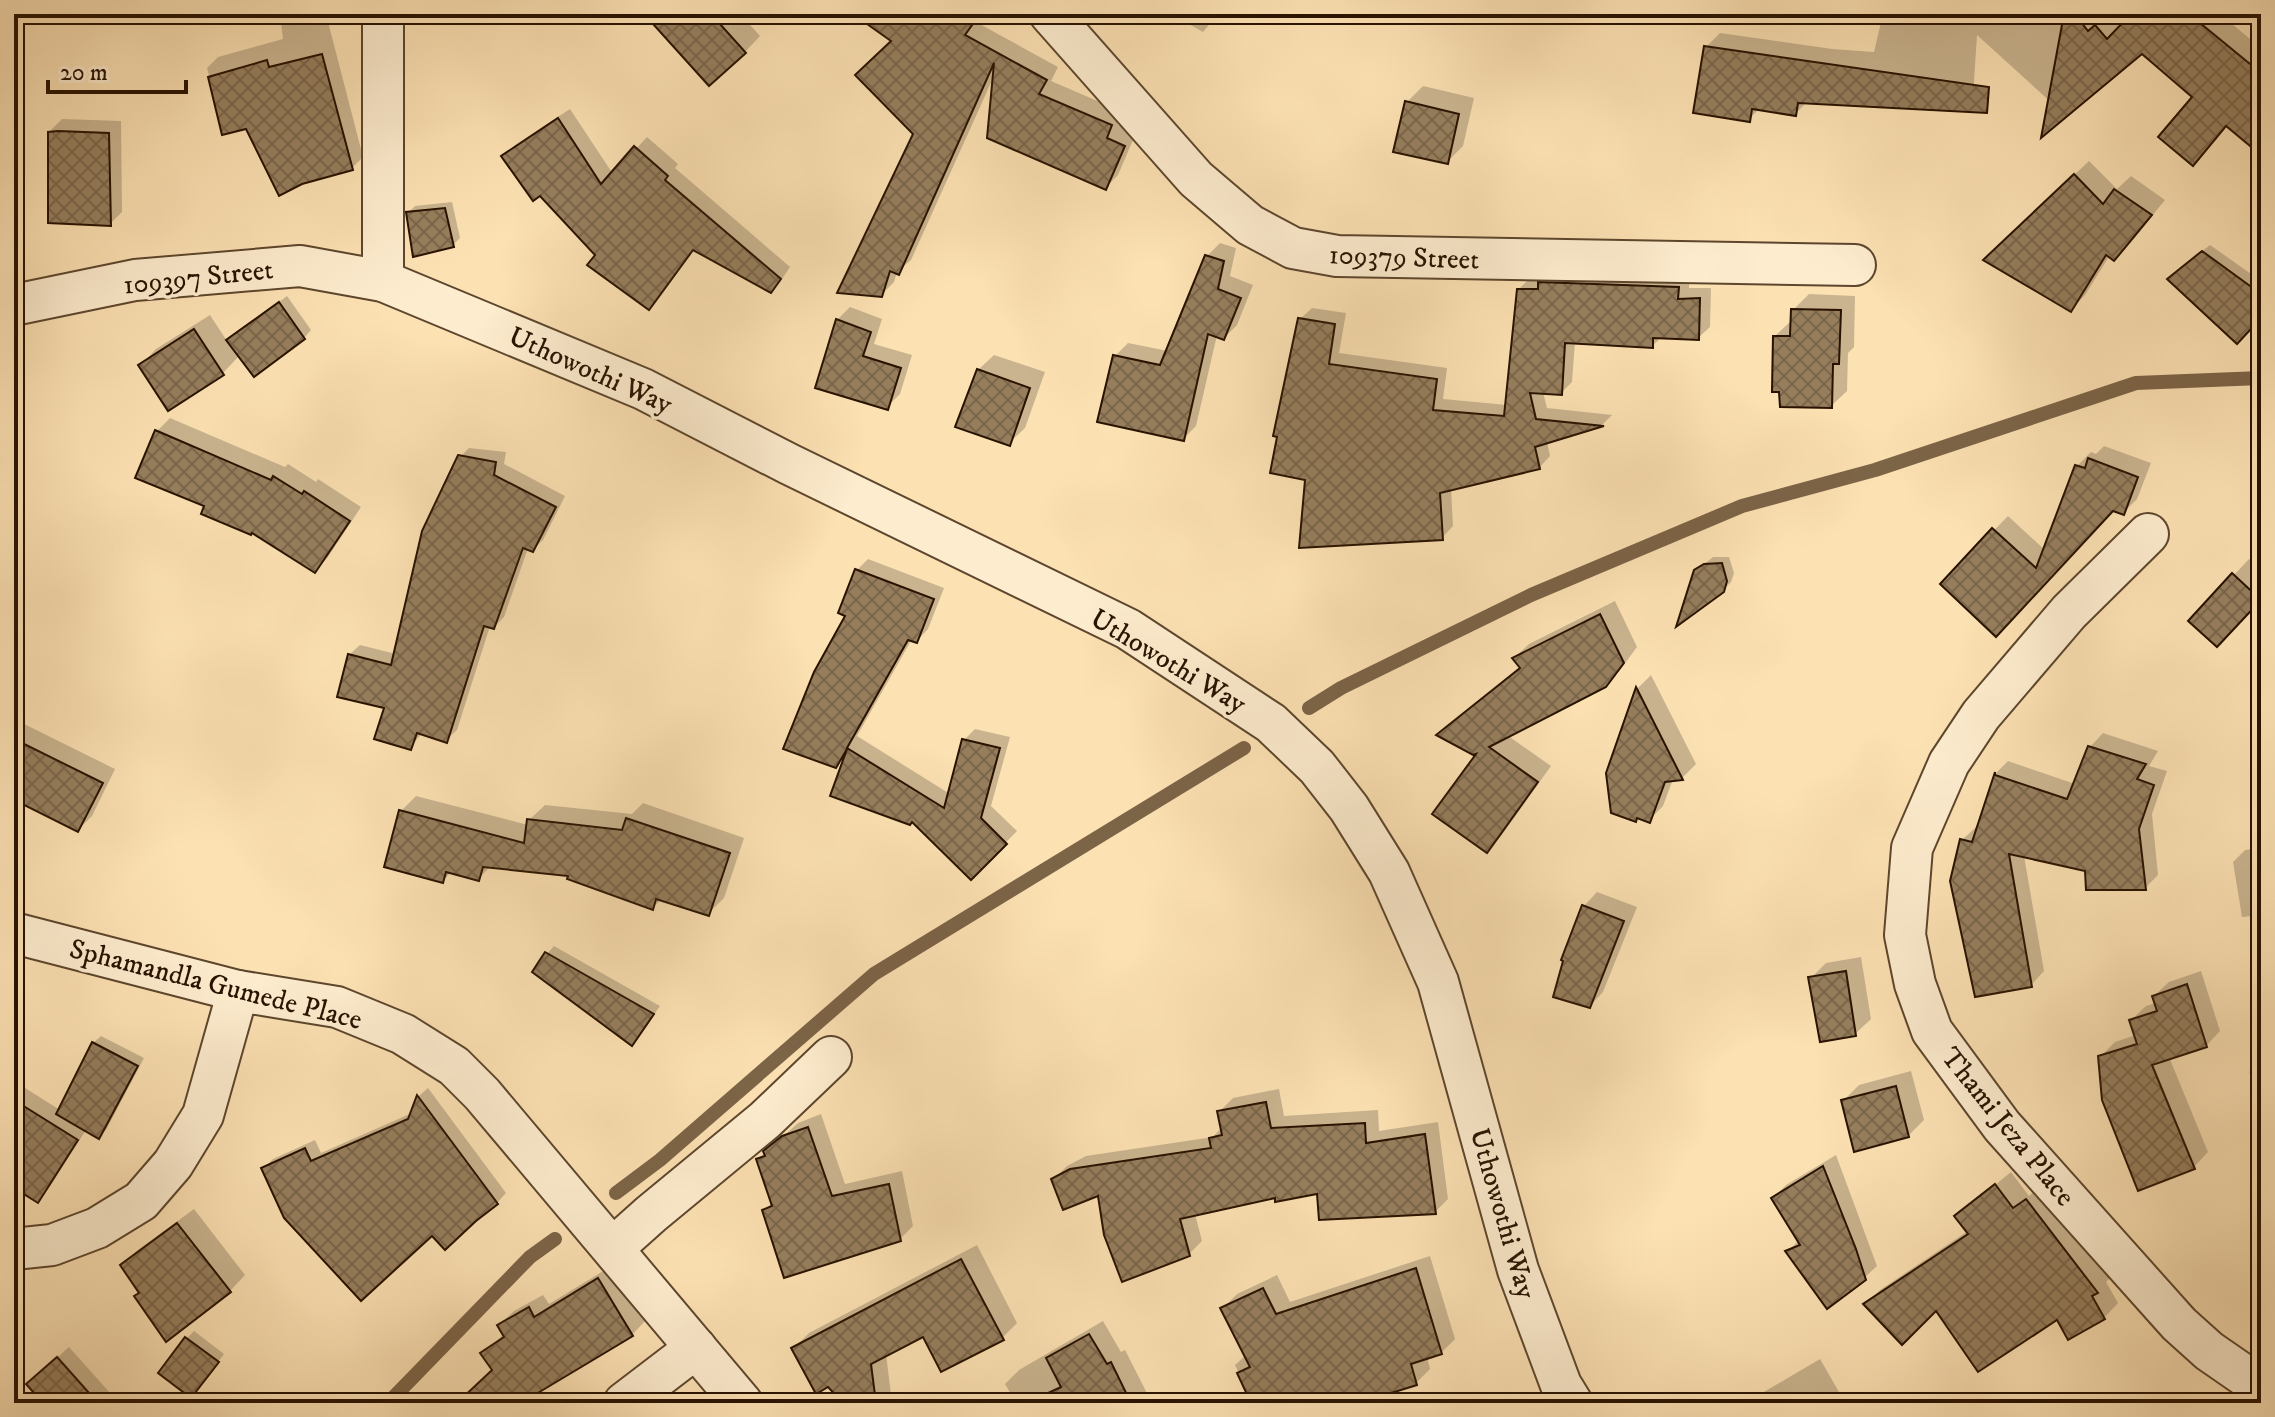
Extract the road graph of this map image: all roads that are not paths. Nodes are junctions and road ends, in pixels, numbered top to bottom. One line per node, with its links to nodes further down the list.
1 (383, 14): 4 (street)
2 (1050, 14): 3 (street, 109379 Street)
3 (1855, 265)
4 (383, 281): 5 (street, 109397 Street); 16 (street, Uthowothi Way)
5 (14, 305)
6 (2148, 534): 13 (street, Thami Jeza Place)
7 (14, 933): 8 (street, Sphamandla Gumede Place)
8 (238, 991): 10 (street, Sphamandla Gumede Place); 11 (street)
9 (831, 1057): 10 (street)
10 (613, 1248): 12 (street, Sphamandla Gumede Place)
11 (14, 1249)
12 (696, 1348): 14 (street); 15 (street, Sphamandla Gumede Place)
13 (2261, 1387)
14 (624, 1403)
15 (742, 1403)
16 (1572, 1403)

